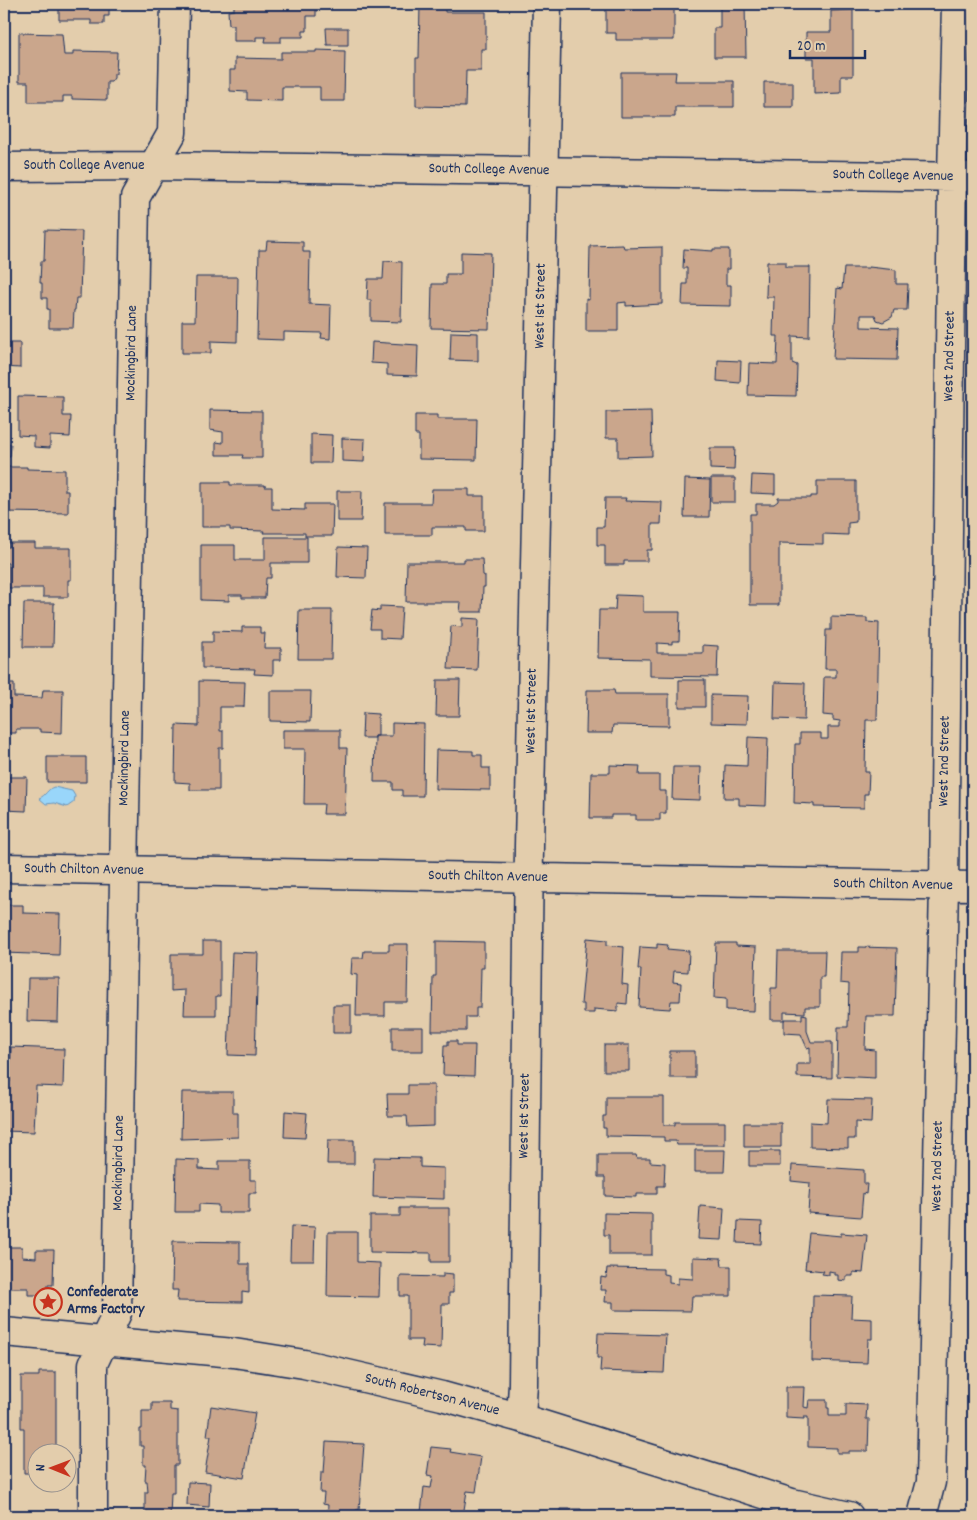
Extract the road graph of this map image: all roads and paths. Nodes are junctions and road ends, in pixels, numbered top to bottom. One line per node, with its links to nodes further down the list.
1 (175, 4): 4 (street, Mockingbird Lane)
2 (547, 4): 6 (street, West 1st Street)
3 (956, 4): 7 (street, West 2nd Street)
4 (153, 166): 5 (street, South College Avenue); 6 (street, South College Avenue); 9 (street, Mockingbird Lane)
5 (4, 167)
6 (544, 171): 7 (street, South College Avenue); 10 (street, West 1st Street)
7 (963, 177): 11 (street, West 2nd Street)
8 (4, 868): 9 (street, South Chilton Avenue)
9 (123, 870): 10 (street, South Chilton Avenue); 14 (street, Mockingbird Lane)
10 (528, 878): 11 (street, South Chilton Avenue); 15 (street, West 1st Street)
11 (944, 886): 12 (street, South Chilton Avenue); 18 (street, West 2nd Street)
12 (973, 886)
13 (4, 1332): 14 (street, South Robertson Avenue)
14 (103, 1341): 15 (street, South Robertson Avenue); 16 (street, Mockingbird Lane)
15 (521, 1418): 17 (street, South Robertson Avenue)
16 (93, 1516)
17 (849, 1516)
18 (922, 1516)

